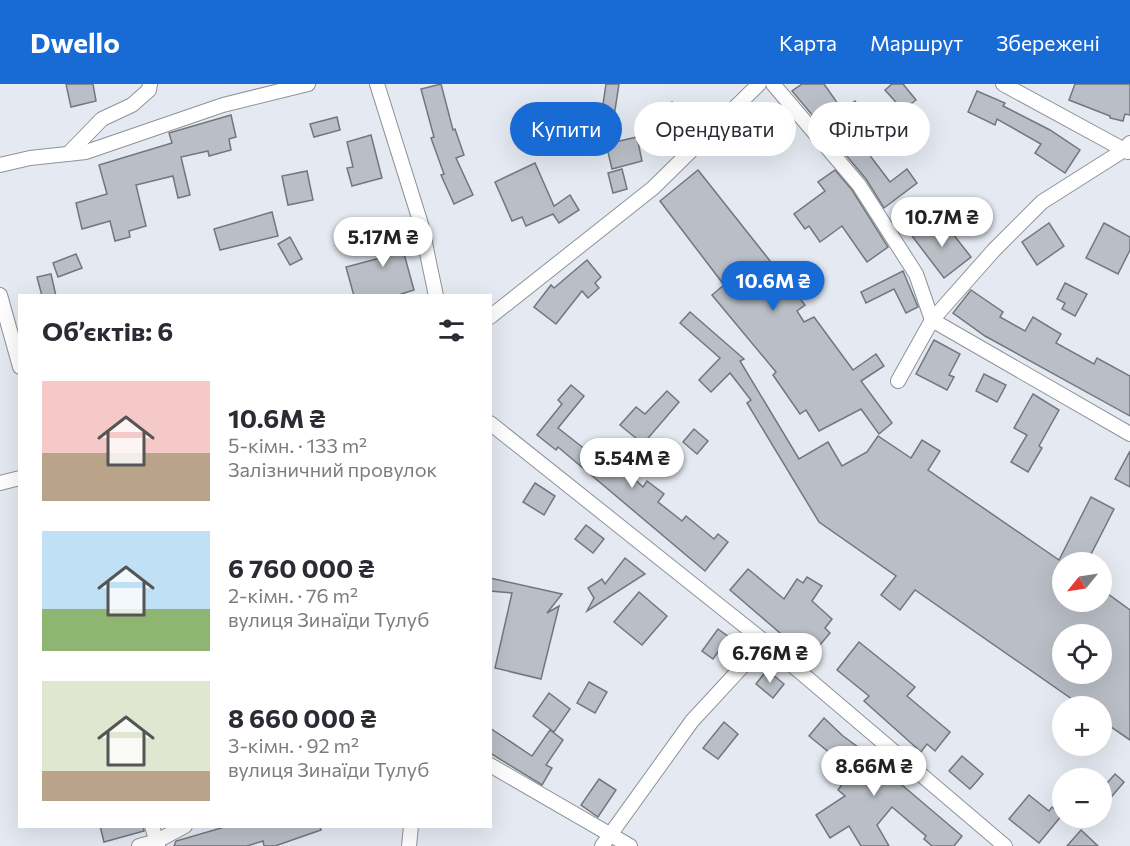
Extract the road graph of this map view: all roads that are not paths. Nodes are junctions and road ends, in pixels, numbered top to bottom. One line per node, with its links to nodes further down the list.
1 (150, 84): 8 (street)
2 (308, 84): 8 (street)
3 (377, 84): 10 (street)
4 (759, 84): 12 (street)
5 (773, 84): 13 (street)
6 (1003, 84): 7 (street)
7 (1128, 149): 13 (street)
8 (68, 154): 9 (street)
9 (0, 165)
10 (436, 294)
11 (0, 295): 14 (street)
12 (492, 315)
13 (932, 320): 15 (street); 17 (street)
14 (18, 359)
15 (898, 381)
16 (492, 425): 20 (street)
17 (1130, 434)
18 (18, 478): 19 (street)
19 (0, 483)
20 (765, 642): 25 (street); 31 (street)
21 (492, 766): 25 (street)
22 (154, 828): 26 (street)
23 (182, 828): 26 (street)
24 (411, 828): 28 (street)
25 (611, 833): 29 (street); 30 (street)
26 (158, 843): 27 (street)
27 (139, 846)
28 (409, 846)
29 (602, 846)
30 (630, 846)
31 (1005, 846)

